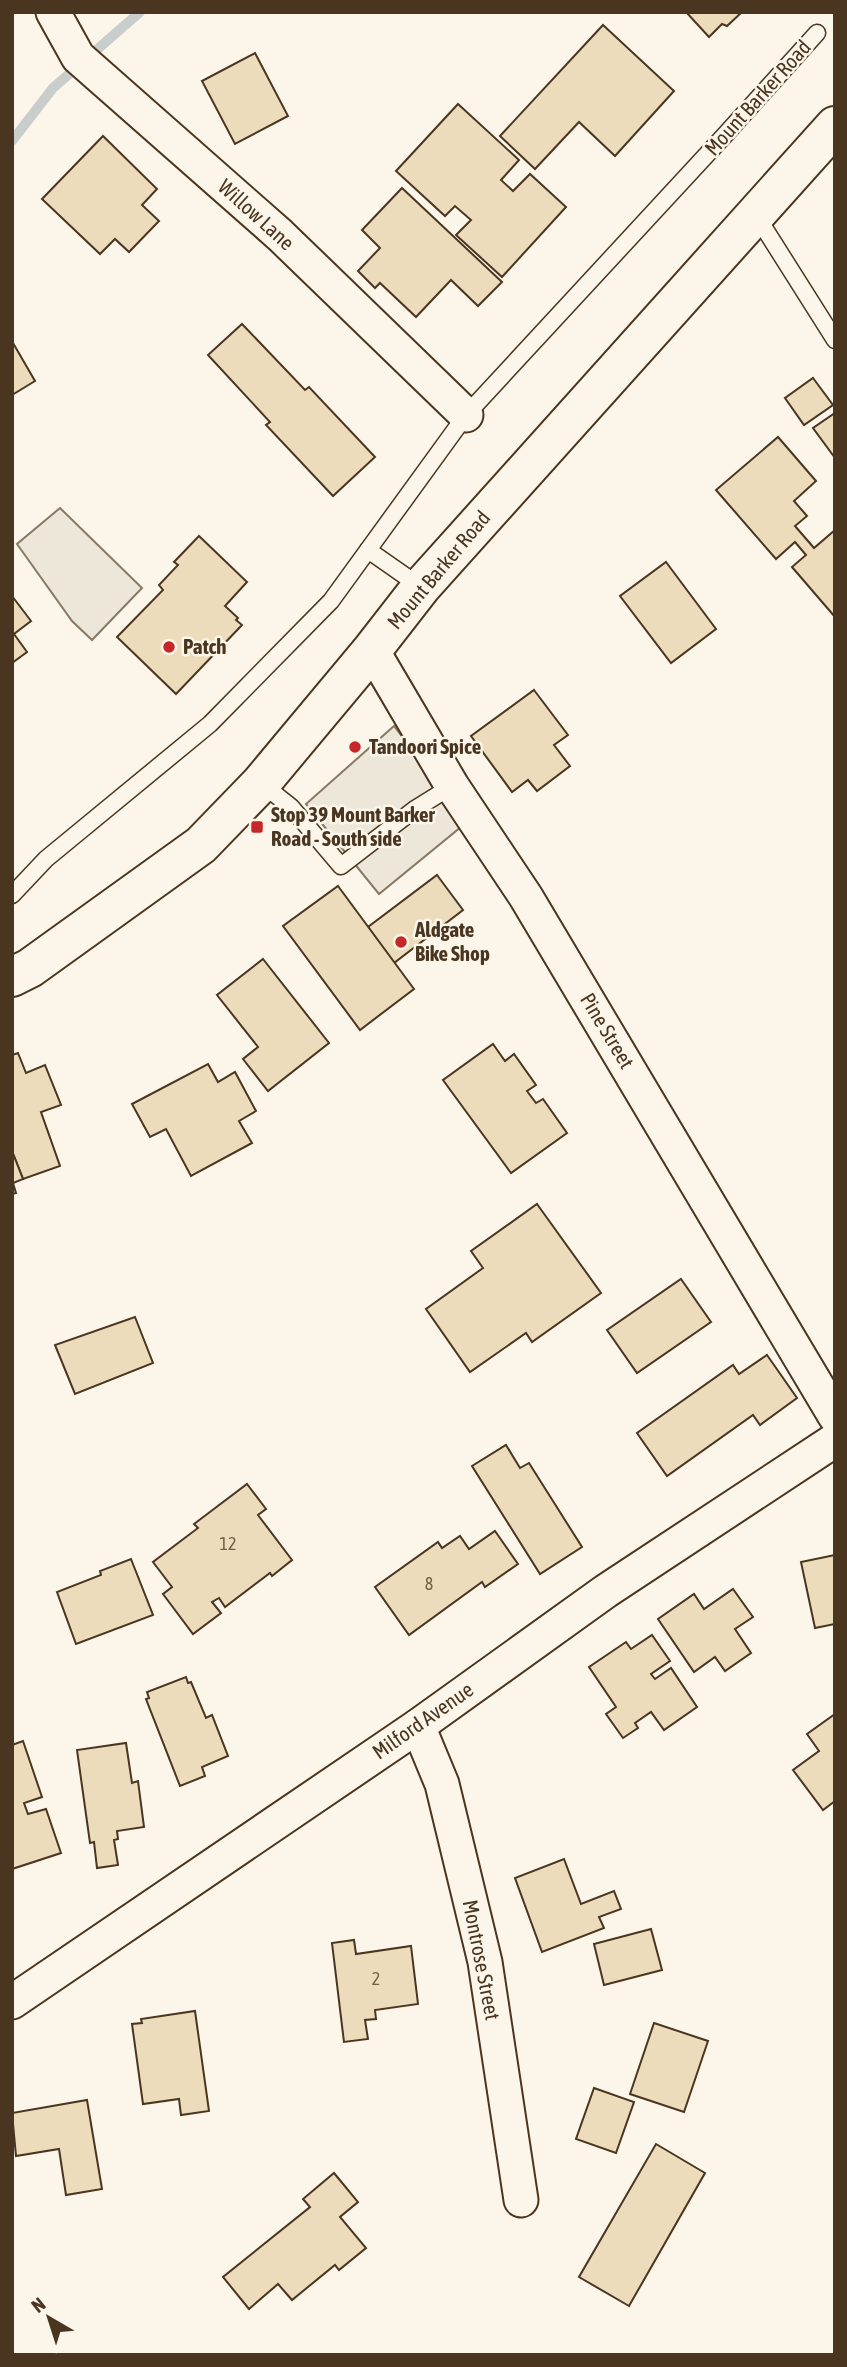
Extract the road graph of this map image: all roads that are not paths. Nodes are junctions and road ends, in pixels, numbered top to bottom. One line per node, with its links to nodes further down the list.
1 (53, 12): 6 (street, Willow Lane)
2 (817, 33): 6 (lane, Mount Barker Road)
3 (835, 126): 4 (main road, Mount Barker Road)
4 (755, 214): 5 (lane); 8 (main road, Mount Barker Road)
5 (835, 341)
6 (466, 415): 7 (lane, Mount Barker Road)
7 (368, 550): 8 (lane); 12 (lane, Mount Barker Road)
8 (421, 587): 9 (main road, Mount Barker Road)
9 (372, 650): 10 (main road, Mount Barker Road); 11 (street, Pine Street)
10 (261, 783): 11 (lane); 13 (main road, Mount Barker Road)
11 (452, 786): 14 (street, Pine Street)
12 (12, 895)
13 (12, 977)
14 (835, 1416)
15 (835, 1440): 16 (street, Milford Avenue)
16 (418, 1726): 17 (street, Milford Avenue); 18 (street, Montrose Street)
17 (12, 2002)
18 (521, 2200)

